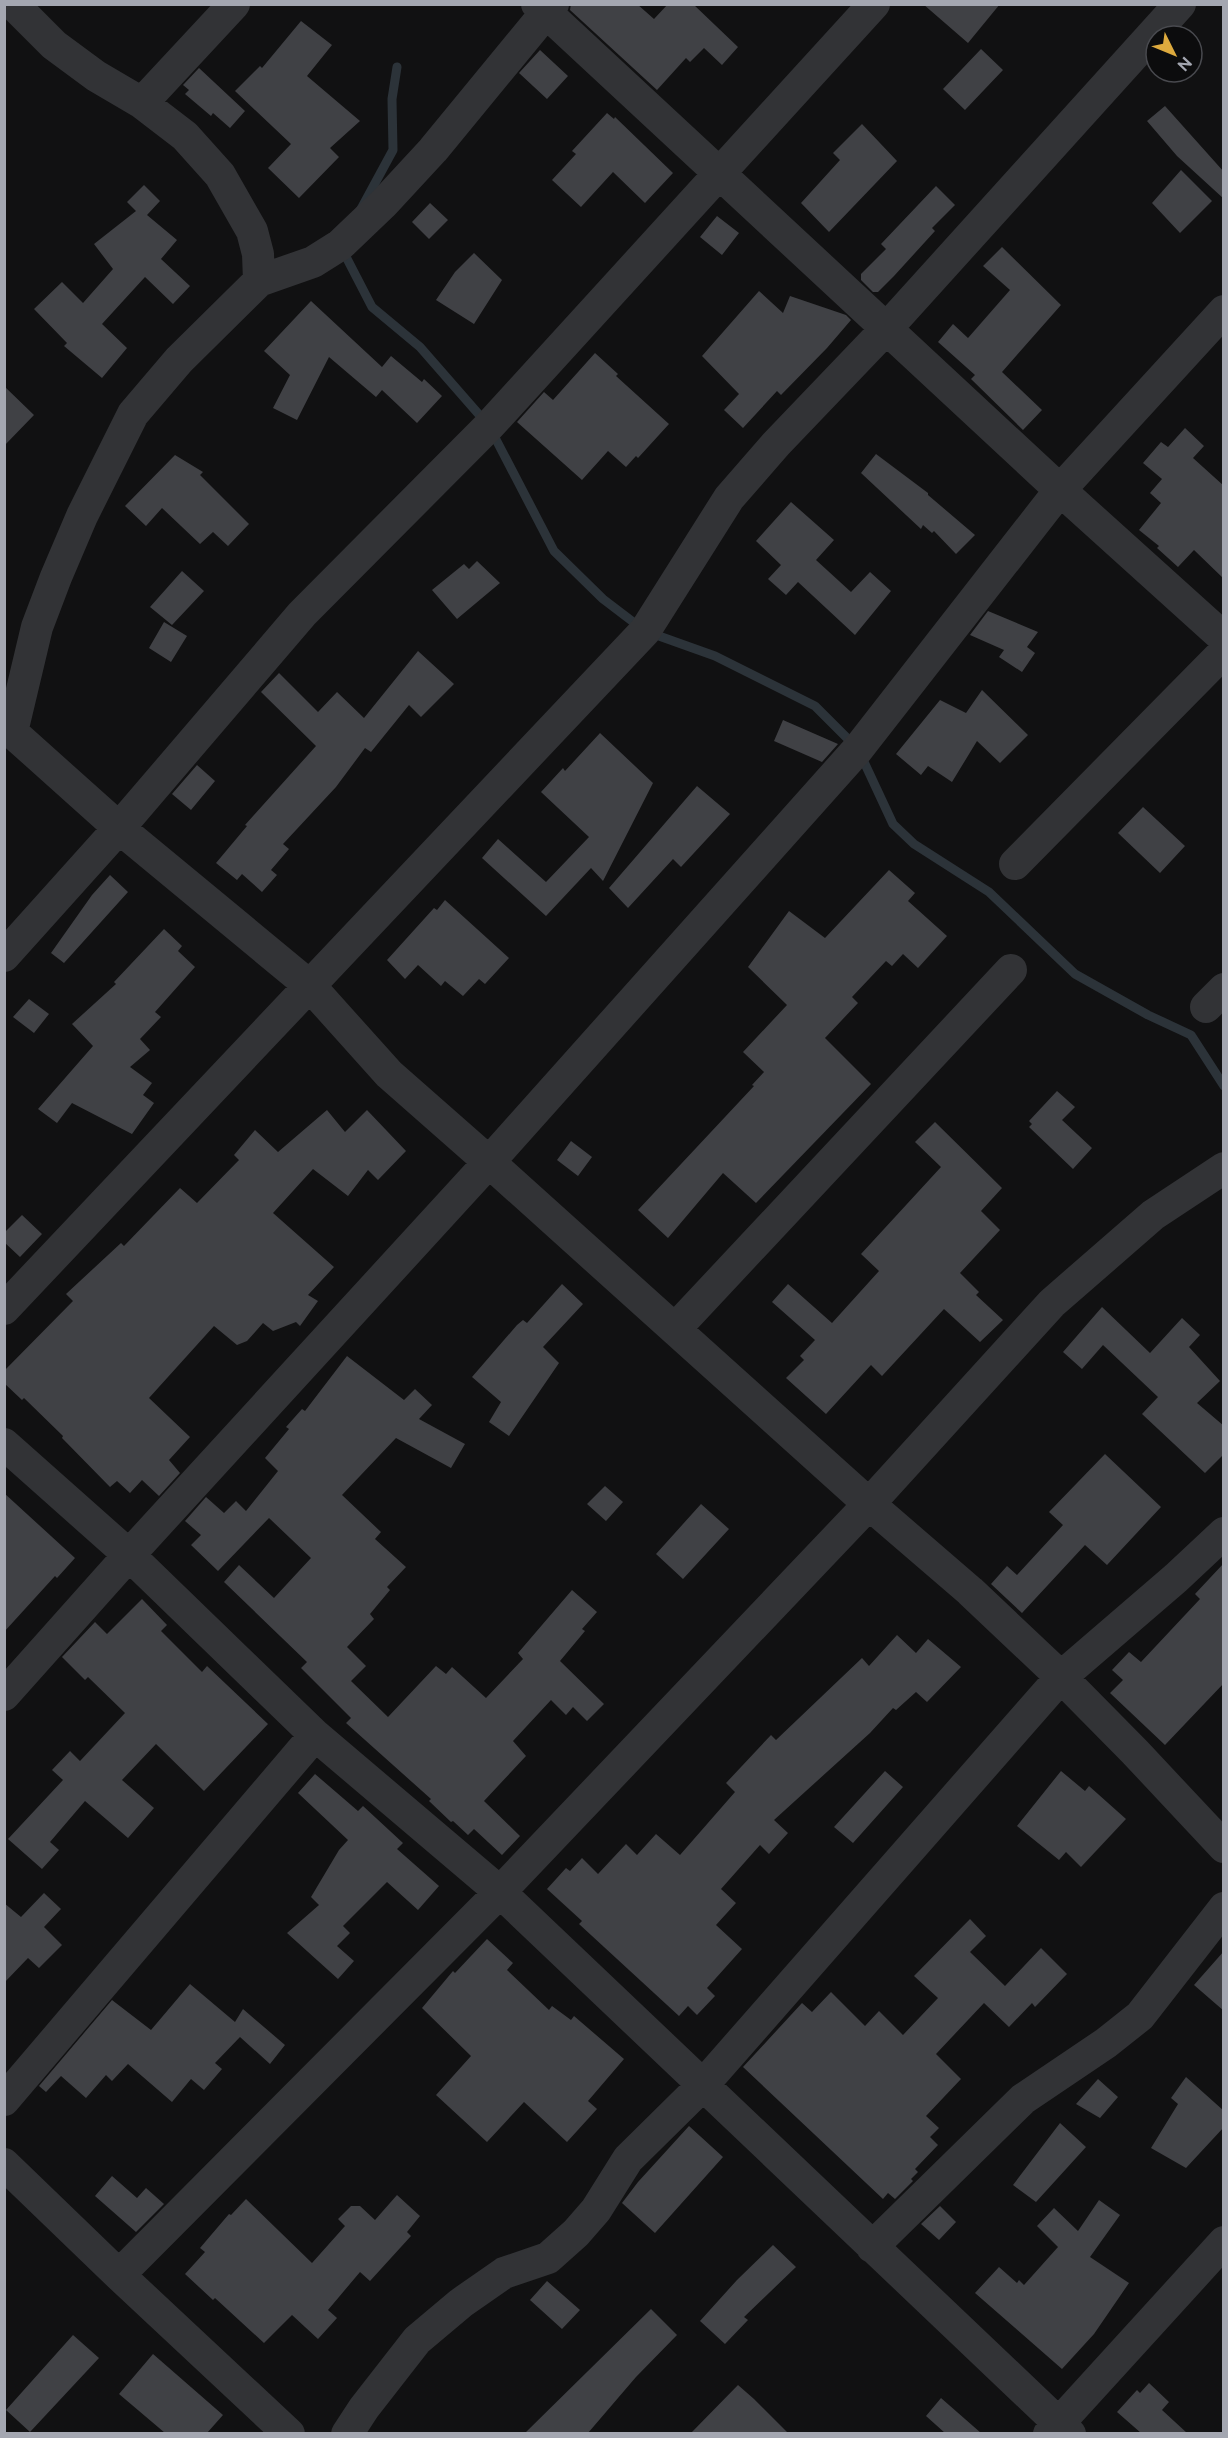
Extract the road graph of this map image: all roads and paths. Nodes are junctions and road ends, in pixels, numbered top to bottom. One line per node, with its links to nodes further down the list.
1 (13, 4): 6 (street)
2 (234, 4): 6 (street)
3 (874, 4): 7 (street)
4 (1180, 4): 10 (street)
5 (545, 7): 7 (street); 8 (street)
6 (142, 103): 8 (street)
7 (719, 172): 10 (street); 15 (street)
8 (259, 281): 14 (street)
9 (1224, 311): 11 (street)
10 (887, 328): 11 (street); 19 (street)
11 (1060, 490): 12 (street); 20 (street)
12 (1224, 638)
13 (1224, 652): 16 (street)
14 (8, 728): 15 (street)
15 (119, 828): 17 (street); 19 (street)
16 (1015, 864)
17 (4, 956)
18 (1011, 970): 23 (street)
19 (310, 986): 20 (street); 22 (street)
20 (489, 1162): 23 (street); 27 (street)
21 (1224, 1168): 25 (street)
22 (4, 1309)
23 (675, 1329): 25 (street)
24 (4, 1444): 27 (street)
25 (869, 1504): 28 (street); 32 (street)
26 (1224, 1533): 28 (street)
27 (129, 1555): 29 (street); 30 (street)
28 (1060, 1677): 31 (street); 34 (street)
29 (4, 1695)
30 (315, 1735): 32 (street); 35 (street)
31 (1224, 1847)
32 (500, 1892): 34 (street); 39 (street)
33 (1224, 1908): 38 (street)
34 (703, 2085): 38 (street); 42 (street)
35 (4, 2100)
36 (4, 2164): 39 (street)
37 (1224, 2242): 40 (street)
38 (872, 2247): 40 (street)
39 (119, 2275): 41 (street)
40 (1059, 2430)
41 (280, 2431)
42 (347, 2433)

